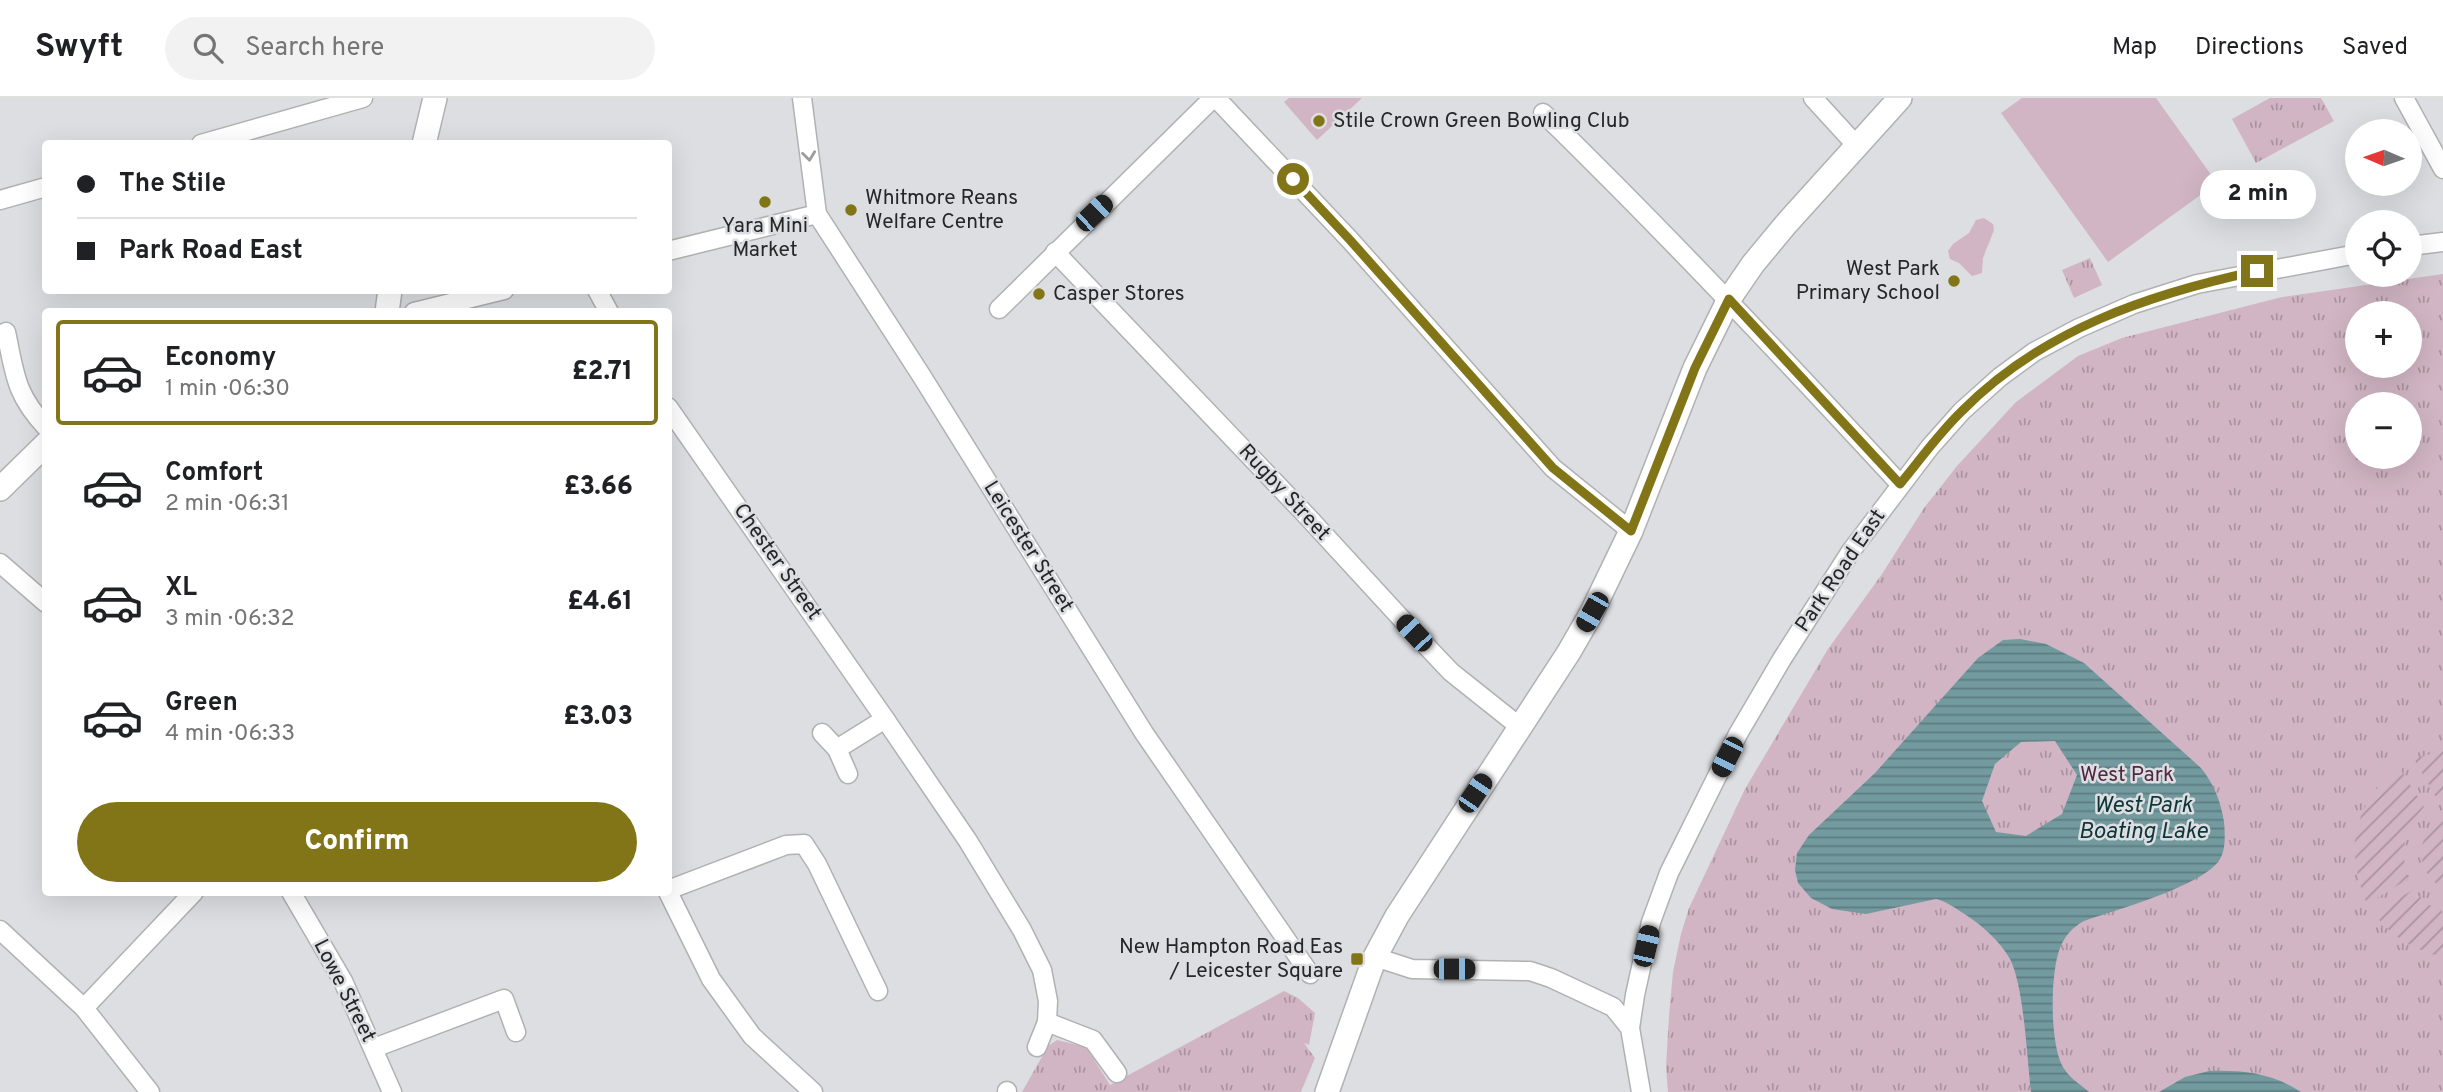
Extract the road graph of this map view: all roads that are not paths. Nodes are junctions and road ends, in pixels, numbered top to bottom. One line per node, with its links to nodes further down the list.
1 (363, 98): 9 (street)
2 (435, 98): 10 (street)
3 (802, 98): 15 (street, Leicester Street, one-way to 15)
4 (1215, 98): 19 (street); 31 (street)
5 (1814, 98): 11 (street)
6 (1900, 98): 11 (street)
7 (2404, 98): 12 (street)
8 (1544, 113): 22 (street)
9 (215, 140)
10 (425, 140)
11 (1856, 145): 22 (street)
12 (2443, 169)
13 (42, 188): 14 (street)
14 (0, 200)
15 (817, 214): 18 (street); 45 (street, Leicester Street)
16 (2443, 242): 17 (street)
17 (2422, 245)
18 (672, 250)
19 (1055, 251): 24 (street); 35 (street, Rugby Street)
20 (2345, 256): 29 (street, Park Road East)
21 (488, 294): 23 (street)
22 (1729, 299): 29 (street); 31 (street)
23 (430, 308)
24 (999, 309)
25 (6, 332): 27 (street)
26 (672, 413): 34 (street, Chester Street)
27 (42, 423)
28 (42, 448): 30 (street)
29 (1900, 484): 49 (street, Park Road East)
30 (0, 489)
31 (1631, 531): 35 (street)
32 (0, 563): 33 (street)
33 (42, 600)
34 (885, 719): 37 (street); 48 (street, Chester Street)
35 (1520, 727): 44 (street)
36 (822, 733): 37 (street)
37 (837, 749): 38 (street)
38 (848, 774)
39 (672, 889): 46 (street)
40 (190, 896): 47 (street)
41 (294, 896): 52 (street, Lowe Street)
42 (670, 896): 56 (street)
43 (0, 929): 47 (street)
44 (1376, 957): 49 (street); 57 (street)
45 (1310, 974)
46 (878, 991)
47 (84, 1008): 54 (street)
48 (1047, 1023): 51 (street, Chester Street); 53 (street)
49 (1630, 1028): 58 (street, Park Road East)
50 (516, 1032): 52 (street)
51 (1037, 1047)
52 (374, 1048): 55 (street, Lowe Street)
53 (1117, 1073)
54 (150, 1092)
55 (392, 1092)
56 (813, 1092)
57 (1326, 1092)
58 (1641, 1092)

